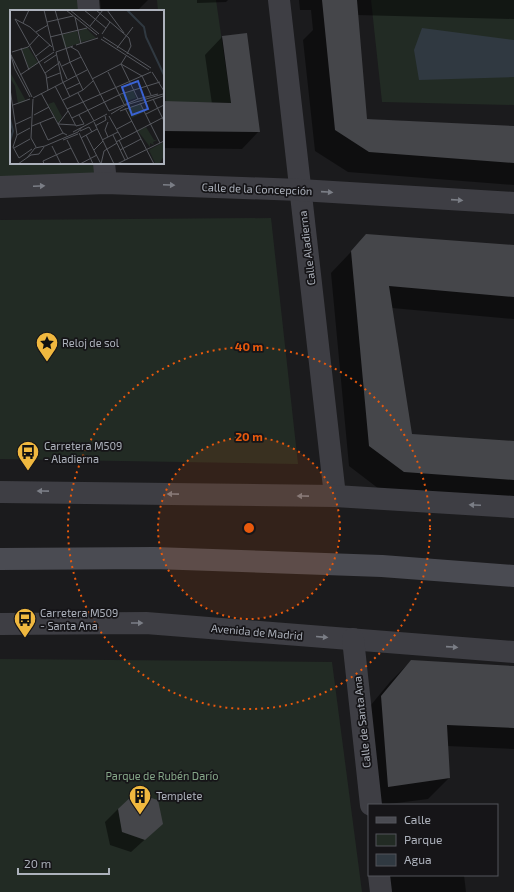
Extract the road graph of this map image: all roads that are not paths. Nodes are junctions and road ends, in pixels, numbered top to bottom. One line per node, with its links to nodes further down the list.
1 (88, 0): 3 (street)
2 (279, 0): 6 (street, Calle Aladierna)
3 (89, 10)
4 (105, 173): 5 (street, Calle de la Concepción, one-way to 4); 6 (street, Calle de la Concepción, one-way to 6)
5 (0, 187)
6 (300, 190): 7 (street, Calle de la Concepción, one-way to 7); 9 (street, Calle Aladierna)
7 (514, 203)
8 (0, 492): 9 (street, one-way to 8)
9 (335, 496): 10 (street, one-way to 9)
10 (514, 507)
11 (0, 559): 12 (main road)
12 (514, 576)
13 (0, 624): 14 (street, Avenida de Madrid, one-way to 14)
14 (353, 639): 15 (street, Avenida de Madrid, one-way to 15); 16 (street, Calle de Santa Ana)
15 (514, 652)
16 (371, 804)
17 (379, 876): 18 (street)
18 (381, 892)

